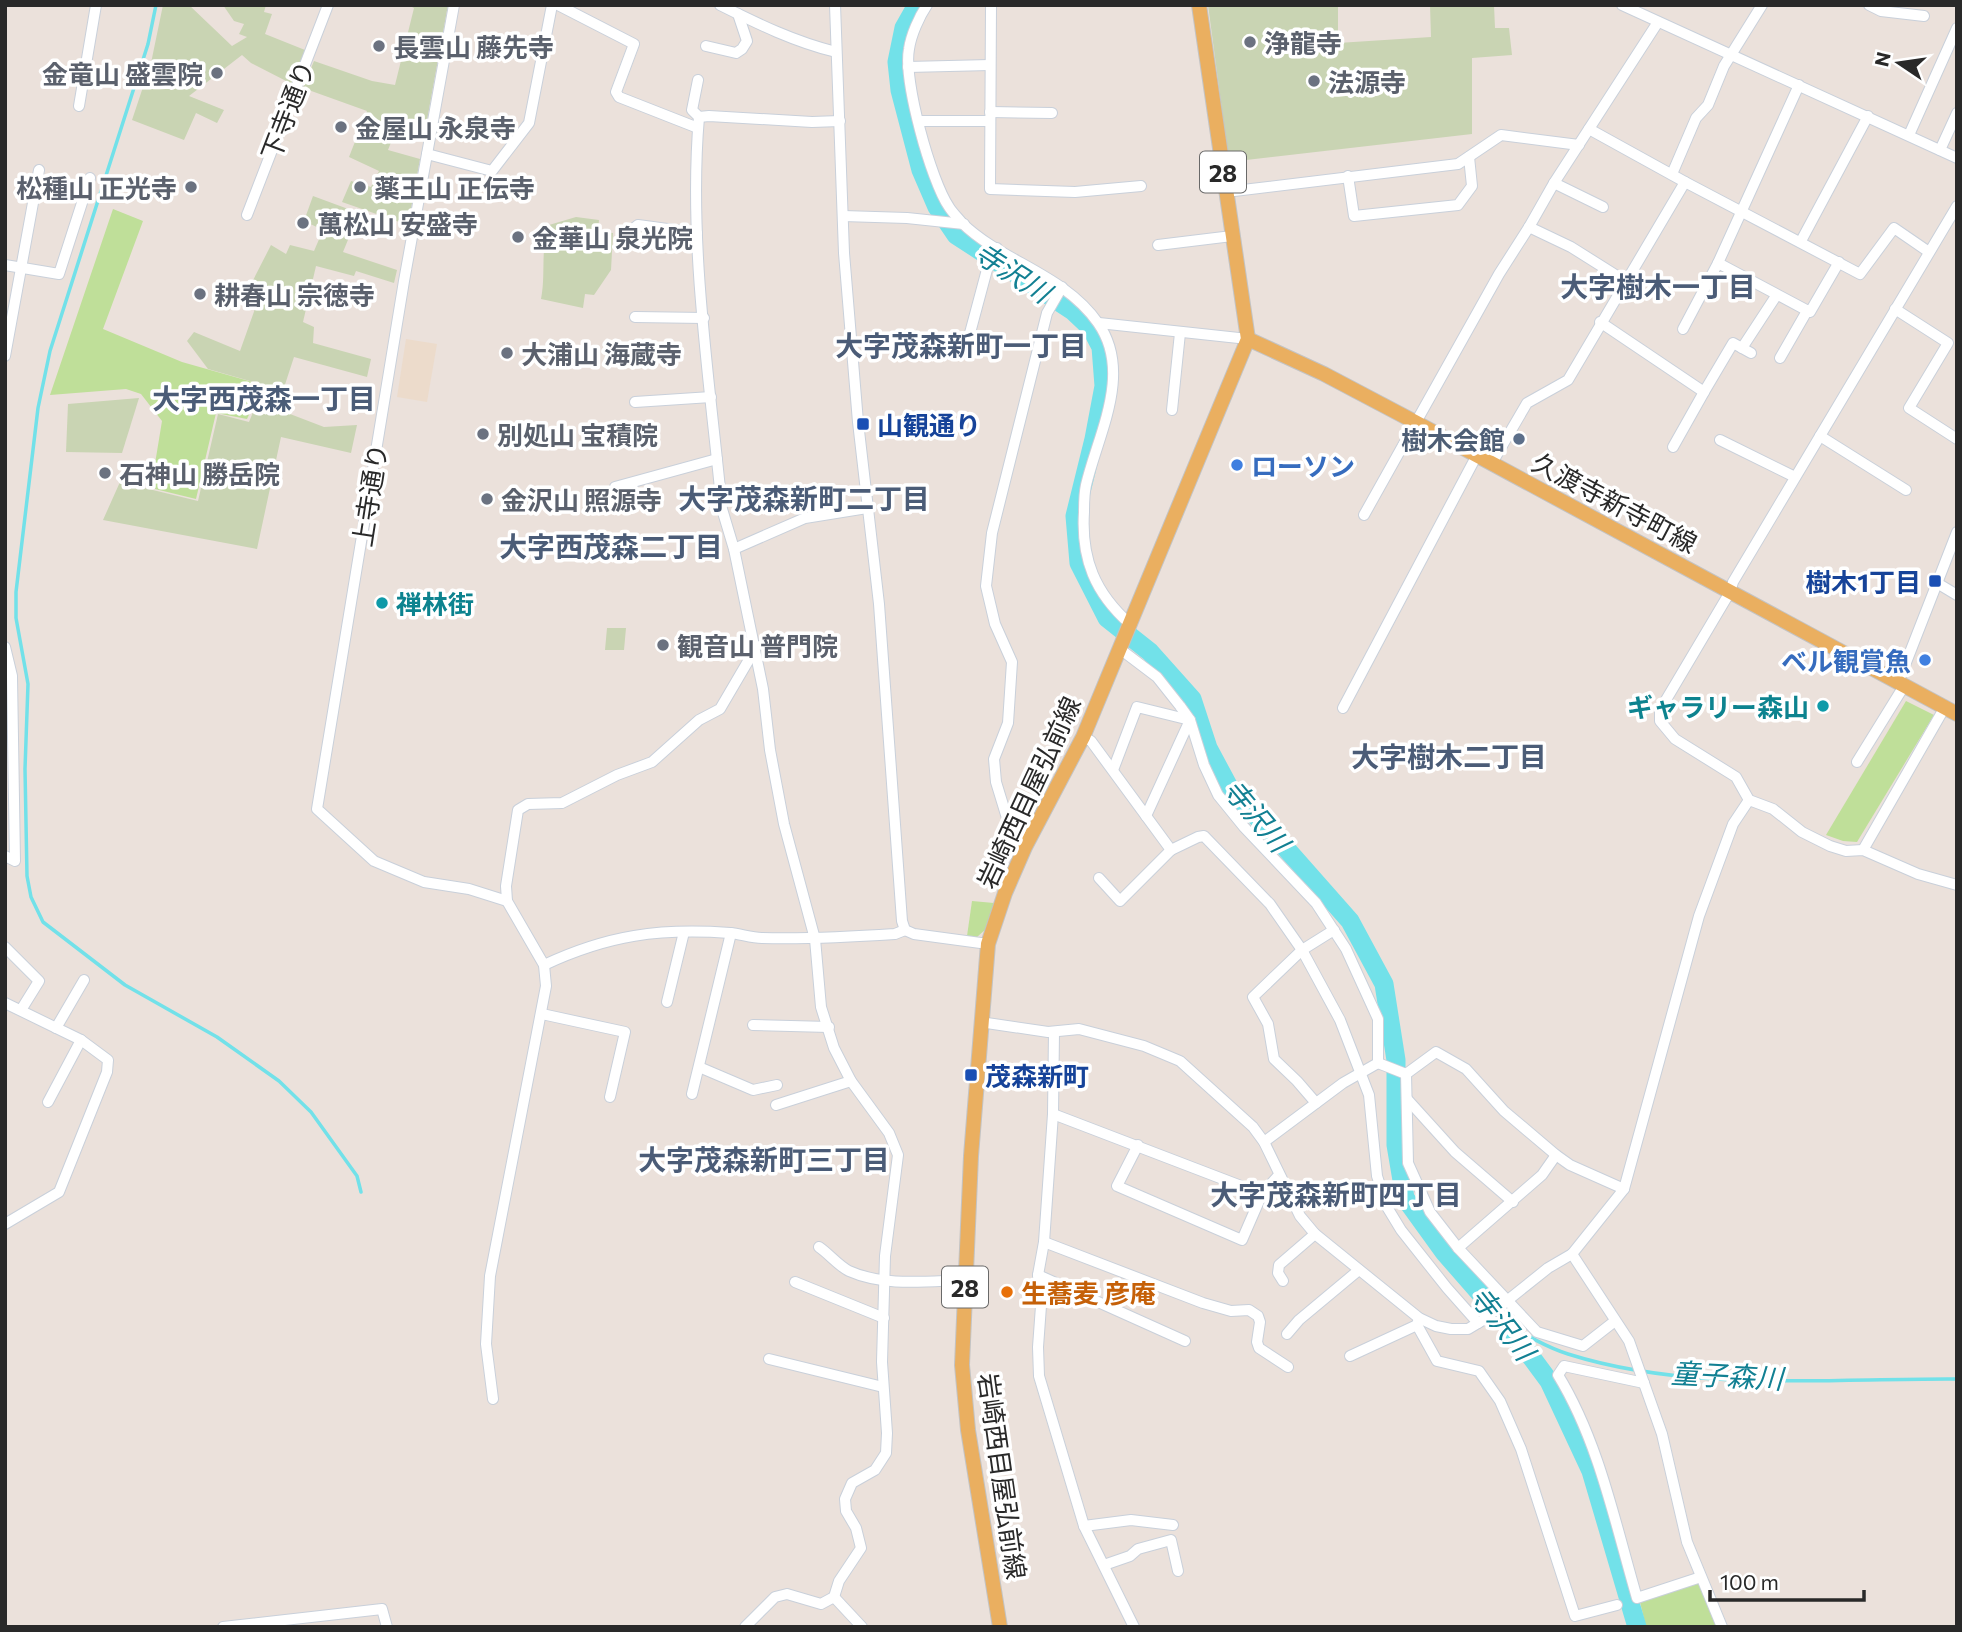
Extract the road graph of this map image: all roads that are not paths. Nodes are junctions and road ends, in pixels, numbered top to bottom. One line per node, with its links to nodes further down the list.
1 (96, 5): 25 (street)
2 (328, 5): 51 (street, 下寺通り)
3 (454, 5): 37 (street, 上寺通り)
4 (552, 5): 37 (street)
5 (558, 5): 32 (street)
6 (720, 5): 14 (street)
7 (835, 5): 19 (street)
8 (927, 5): 22 (street)
9 (991, 5): 21 (street)
10 (1199, 5): 47 (main road, 28)
11 (1622, 5): 16 (street)
12 (1762, 5): 20 (street)
13 (1869, 5): 15 (street)
14 (738, 14): 18 (street); 19 (street)
15 (1924, 16)
16 (1658, 22): 20 (street); 33 (street)
17 (1957, 28): 34 (street)
18 (706, 47)
19 (836, 52): 30 (street)
20 (1731, 55): 24 (street); 41 (street)
21 (990, 65): 22 (street); 28 (street)
22 (908, 67): 31 (street)
23 (698, 80): 32 (street)
24 (1798, 85): 29 (street); 50 (street)
25 (79, 106)
26 (1052, 113): 28 (street)
27 (1957, 113): 36 (street)
28 (990, 116): 31 (street); 46 (street)
29 (1868, 116): 34 (street); 58 (street)
30 (840, 121): 32 (street); 52 (street)
31 (919, 121): 53 (street)
32 (699, 123): 55 (street)
33 (1590, 129): 35 (street); 41 (street)
34 (1909, 135): 36 (street)
35 (1579, 145): 38 (street); 45 (street)
36 (1941, 150): 39 (street)
37 (427, 154): 124 (street, 上寺通り)
38 (1469, 157): 42 (street); 42 (street)
39 (1957, 158)
40 (39, 170): 65 (street)
41 (1672, 174): 44 (street)
42 (1348, 176): 47 (street)
43 (90, 178): 65 (street)
44 (1685, 181): 50 (street); 66 (street)
45 (1554, 183): 49 (street); 54 (street)
46 (1141, 187)
47 (1226, 192): 56 (main road, 28)
48 (1957, 205): 61 (street)
49 (1603, 207)
50 (1741, 213): 58 (street); 63 (street)
51 (247, 215)
52 (843, 216): 53 (street); 97 (street)
53 (964, 224): 60 (street)
54 (1530, 227): 66 (street); 86 (street)
55 (697, 233): 57 (street); 72 (street)
56 (1232, 236): 59 (street); 78 (main road, 28)
57 (630, 239)
58 (1801, 241): 62 (street)
59 (1158, 245)
60 (998, 248): 67 (street); 76 (street)
61 (1929, 252): 62 (street); 69 (street)
62 (1839, 262): 70 (street)
63 (1718, 263): 68 (street); 75 (street)
64 (5, 265): 65 (street)
65 (21, 268): 79 (street)
66 (1625, 281): 73 (street)
67 (1061, 288): 74 (street); 118 (street)
68 (1776, 296): 70 (street); 82 (street)
69 (1895, 309): 87 (street); 88 (street)
70 (1807, 311): 81 (street)
71 (635, 317): 72 (street)
72 (704, 318): 83 (street)
73 (1600, 322): 82 (street); 93 (street)
74 (1099, 323): 77 (street); 104 (street)
75 (1683, 329)
76 (970, 333)
77 (1180, 333): 78 (street); 85 (street)
78 (1248, 339): 86 (main road, 久渡寺新寺町線); 104 (main road, 岩崎西目屋弘前線 / 28)
79 (6, 342): 80 (street)
80 (5, 356)
81 (1780, 358)
82 (1704, 391): 90 (street)
83 (711, 397): 84 (street); 92 (street)
84 (635, 402)
85 (1172, 410)
86 (1415, 422): 91 (main road, 久渡寺新寺町線); 98 (street)
87 (1820, 436): 94 (street); 96 (street)
88 (1957, 439)
89 (1720, 440): 94 (street)
90 (1672, 447)
91 (1477, 455): 93 (main road, 久渡寺新寺町線); 109 (street)
92 (717, 459): 95 (street); 100 (street)
93 (1492, 463): 102 (main road, 久渡寺新寺町線)
94 (1795, 477): 102 (street)
95 (615, 487)
96 (1906, 490)
97 (867, 508): 100 (street); 125 (street)
98 (1364, 515)
99 (1957, 532): 101 (street)
100 (734, 549): 107 (street)
101 (1937, 583): 103 (street); 108 (street)
102 (1730, 592): 108 (main road, 久渡寺新寺町線); 116 (street)
103 (1957, 595)
104 (1129, 627): 106 (main road, 岩崎西目屋弘前線 / 28)
105 (5, 647): 115 (street)
106 (1121, 647): 111 (street); 112 (main road, 岩崎西目屋弘前線 / 28)
107 (754, 651): 124 (street); 129 (street)
108 (1901, 685): 110 (main road, 久渡寺新寺町線); 113 (street)
109 (1343, 708)
110 (1951, 711): 120 (street)
111 (1190, 720): 114 (street); 117 (street); 126 (street)
112 (1083, 737): 114 (street); 118 (main road, 岩崎西目屋弘前線 / 28)
113 (1857, 762)
114 (1114, 770): 117 (street)
115 (9, 782): 121 (street)
116 (1749, 800): 120 (street); 162 (street)
117 (1146, 816): 119 (street)
118 (1029, 839): 130 (main road, 岩崎西目屋弘前線 / 28)
119 (1171, 850): 122 (street); 132 (street)
120 (1863, 850): 123 (street)
121 (5, 856)
122 (1099, 878)
123 (1957, 885)
124 (507, 901): 133 (street)
125 (905, 930): 129 (street); 130 (street)
126 (1334, 930): 132 (street); 145 (street)
127 (684, 932): 128 (street); 133 (street); 135 (street)
128 (731, 933): 129 (street); 146 (street)
129 (815, 939): 141 (street)
130 (988, 944): 139 (main road, 岩崎西目屋弘前線 / 28)
131 (5, 947): 137 (street)
132 (1303, 950): 147 (street); 155 (street)
133 (544, 965): 138 (street)
134 (84, 980): 142 (street)
135 (667, 1002)
136 (5, 1003): 137 (street)
137 (21, 1010): 142 (street)
138 (542, 1014): 152 (street); 189 (street)
139 (980, 1022): 143 (street); 173 (main road, 岩崎西目屋弘前線 / 28)
140 (753, 1025): 141 (street)
141 (829, 1027): 149 (street)
142 (57, 1028): 144 (street)
143 (1054, 1031): 157 (street); 158 (street)
144 (82, 1040): 154 (street); 165 (street)
145 (1379, 1064): 147 (street); 148 (street)
146 (699, 1068): 150 (street); 151 (street)
147 (1360, 1072): 155 (street); 179 (street)
148 (1403, 1073): 153 (street); 160 (street)
149 (850, 1081): 156 (street); 174 (street)
150 (778, 1085)
151 (692, 1094)
152 (610, 1097)
153 (1407, 1098): 164 (street); 169 (street)
154 (48, 1102)
155 (1316, 1103): 158 (street)
156 (776, 1105)
157 (1053, 1114): 159 (street); 167 (street)
158 (1264, 1142): 161 (street)
159 (1138, 1145): 163 (street); 163 (street)
160 (1556, 1155): 162 (street); 164 (street)
161 (1279, 1175): 163 (street); 166 (street)
162 (1624, 1189): 170 (street)
163 (1262, 1194)
164 (1513, 1202): 169 (street)
165 (5, 1224)
166 (1315, 1234): 171 (street); 175 (street)
167 (1044, 1241): 172 (street); 186 (street)
168 (819, 1247): 174 (street)
169 (1458, 1248): 177 (street)
170 (1573, 1254): 177 (street); 180 (street)
171 (1359, 1270): 181 (street); 182 (street)
172 (1038, 1275): 183 (street); 191 (street)
173 (965, 1280): 174 (street); 201 (main road, 岩崎西目屋弘前線 / 28)
174 (885, 1281): 178 (street)
175 (1283, 1281)
176 (795, 1282): 178 (street)
177 (1504, 1303): 179 (street); 180 (street)
178 (884, 1318): 188 (street)
179 (1480, 1321): 181 (street)
180 (1615, 1321): 187 (street)
181 (1418, 1322): 184 (street); 196 (street)
182 (1287, 1334)
183 (1185, 1341)
184 (1350, 1356)
185 (769, 1359): 188 (street)
186 (1287, 1367)
187 (1643, 1380): 194 (street); 194 (street)
188 (883, 1387): 195 (street)
189 (493, 1399)
190 (1173, 1525): 191 (street)
191 (1084, 1526): 192 (street)
192 (1104, 1565): 193 (street); 202 (street)
193 (1178, 1571)
194 (1701, 1577): 203 (street)
195 (834, 1597): 199 (street); 200 (street)
196 (1617, 1605)
197 (223, 1627): 198 (street)
198 (387, 1627)
199 (745, 1627)
200 (862, 1627)
201 (1000, 1627)
202 (1134, 1627)
203 (1721, 1627)

